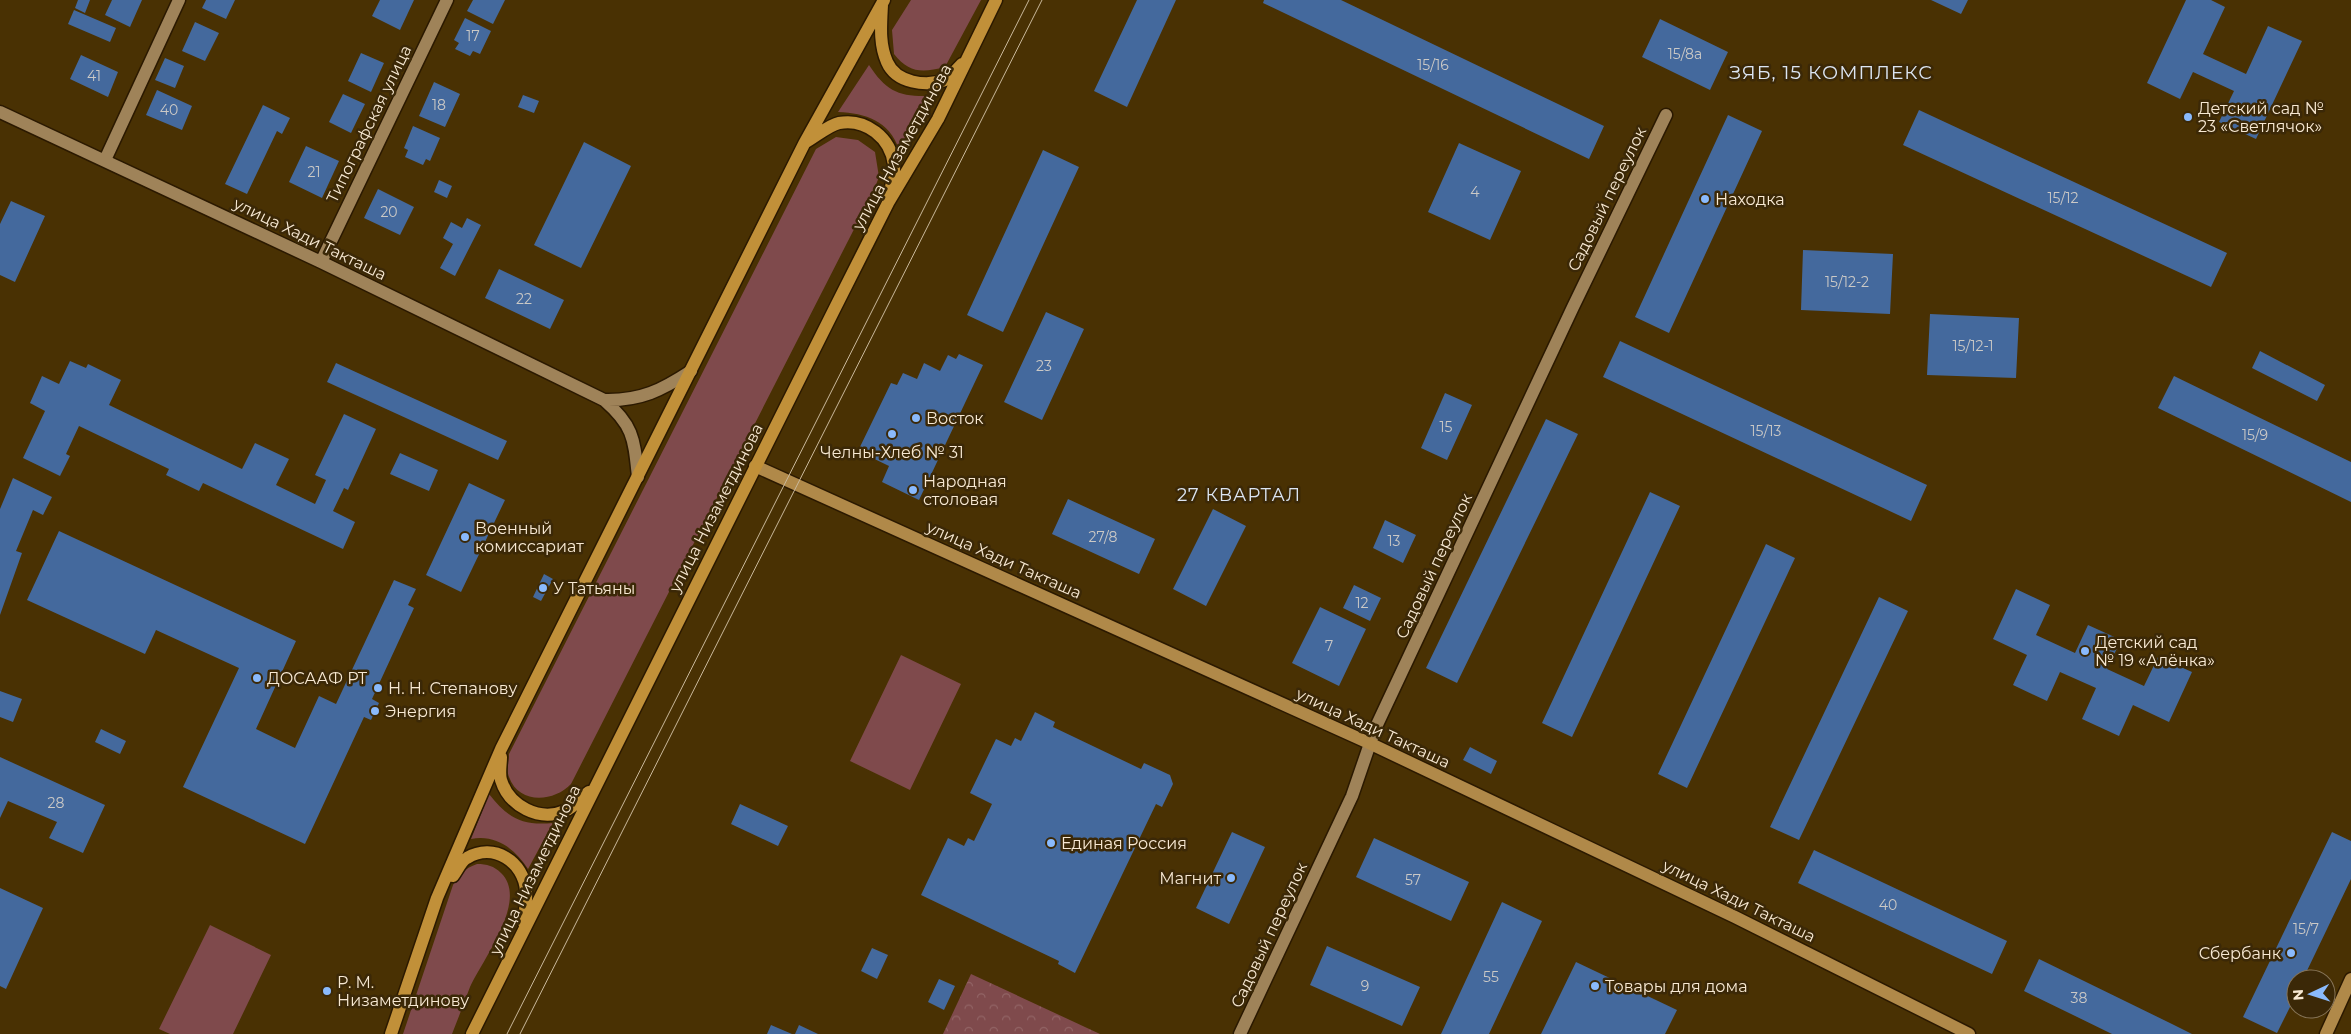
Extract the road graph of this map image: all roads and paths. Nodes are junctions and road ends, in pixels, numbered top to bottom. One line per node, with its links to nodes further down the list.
1 (179, 0): 9 (street)
2 (447, 0): 11 (street, Типографская улица)
3 (996, 0): 5 (main road, улица Низаметдинова)
4 (883, 1): 5 (main road); 8 (main road)
5 (969, 58): 10 (main road, улица Низаметдинова)
6 (0, 112): 9 (street, улица Хади Такташа)
7 (1666, 115): 16 (street, Садовый переулок)
8 (804, 144): 10 (main road); 12 (main road)
9 (105, 160): 11 (street, улица Хади Такташа)
10 (888, 203): 14 (main road, улица Низаметдинова)
11 (321, 262): 13 (street, улица Хади Такташа)
12 (691, 371): 13 (street); 15 (main road)
13 (604, 400): 15 (street)
14 (755, 466): 16 (main road, улица Хади Такташа); 18 (main road, улица Низаметдинова)
15 (638, 477): 17 (main road)
16 (1369, 743): 24 (street, Садовый переулок); 25 (main road, улица Хади Такташа)
17 (501, 749): 18 (main road); 19 (main road)
18 (594, 788): 20 (main road, улица Низаметдинова)
19 (437, 898): 20 (main road); 22 (main road)
20 (523, 930): 23 (main road, улица Низаметдинова)
21 (2351, 979): 26 (main road)
22 (392, 1034)
23 (472, 1034)
24 (1240, 1034)
25 (1969, 1034)
26 (2326, 1034)

